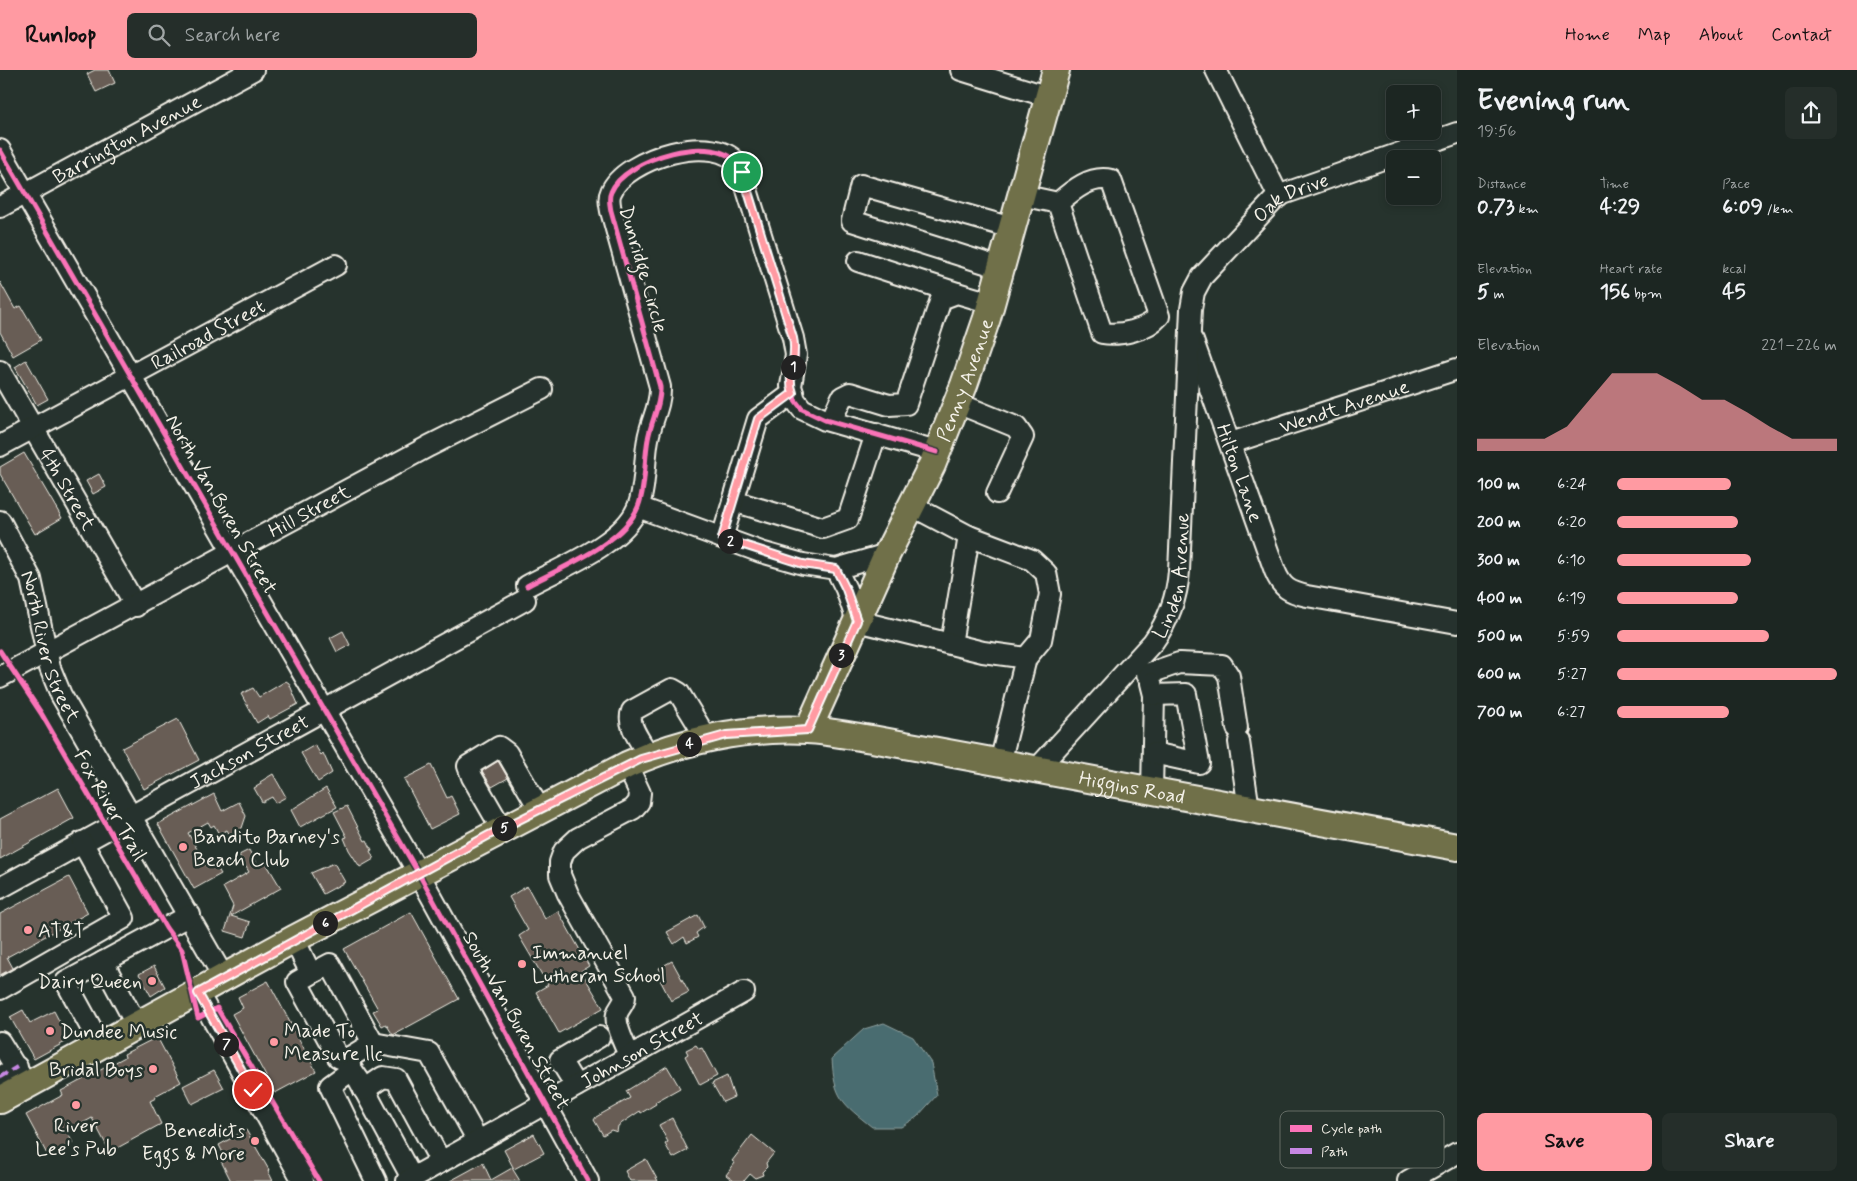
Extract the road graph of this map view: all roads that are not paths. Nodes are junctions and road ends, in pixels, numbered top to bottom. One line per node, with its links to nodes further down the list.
1 (961, 70): 5 (street)
2 (1056, 70): 5 (main road, Penny Avenue)
3 (1216, 70): 10 (street)
4 (244, 72): 8 (street, Barrington Avenue)
5 (1049, 97): 9 (main road, Penny Avenue)
6 (1457, 133): 10 (street, Oak Drive)
7 (0, 150): 8 (street, North Van Buren Street)
8 (25, 194): 12 (street, Barrington Avenue); 22 (street, North Van Buren Street)
9 (1022, 195): 11 (street); 13 (main road, Penny Avenue)
10 (1279, 197): 19 (street, Oak Drive)
11 (1058, 203): 11 (street)
12 (0, 207)
13 (1012, 228): 16 (main road, Penny Avenue); 16 (street)
14 (858, 261): 17 (street)
15 (336, 265): 22 (street, Railroad Street)
16 (1001, 268): 18 (main road, Penny Avenue)
17 (957, 294): 18 (street); 26 (street)
18 (991, 303): 25 (main road, Penny Avenue)
19 (1190, 334): 29 (street, Hilton Lane); 48 (street, Linden Avenue)
20 (1457, 369): 29 (street, Wendt Avenue)
21 (0, 371): 27 (street, 4th Street)
22 (130, 377): 27 (street, Railroad Street); 39 (street, North Van Buren Street)
23 (542, 389): 39 (street, Hill Street)
24 (793, 393): 26 (street); 33 (street); 35 (street, Dunridge Circle)
25 (957, 403): 31 (main road, Penny Avenue); 32 (street)
26 (830, 421): 28 (street)
27 (34, 429): 30 (street, Railroad Street); 42 (street, 4th Street)
28 (876, 434): 31 (street); 33 (street)
29 (1231, 443): 44 (street, Hilton Lane)
30 (0, 446)
31 (937, 452): 34 (main road, Penny Avenue)
32 (997, 494)
33 (733, 500): 38 (street)
34 (912, 506): 37 (street); 40 (main road, Penny Avenue)
35 (638, 507): 38 (street); 51 (street, Jackson Street)
36 (0, 521): 46 (street, North River Street)
37 (969, 536): 45 (street); 47 (street)
38 (722, 538): 41 (street)
39 (234, 553): 42 (street, Hill Street); 51 (street, North Van Buren Street)
40 (886, 554): 41 (street); 43 (main road, Penny Avenue)
41 (836, 569): 43 (street)
42 (136, 606): 46 (street, Hill Street)
43 (857, 621): 45 (street); 52 (main road, Penny Avenue)
44 (1457, 623)
45 (951, 644): 47 (street)
46 (47, 653): 49 (street, Hill Street); 61 (street, North River Street)
47 (1026, 658): 56 (street)
48 (1138, 670): 50 (street); 57 (street, Linden Avenue); 59 (street)
49 (0, 677)
50 (1154, 695): 54 (street); 54 (street)
51 (324, 709): 61 (street, Jackson Street); 65 (street, North Van Buren Street)
52 (808, 730): 53 (main road, Higgins Road); 56 (main road, Higgins Road)
53 (707, 739): 55 (main road, Higgins Road); 55 (street)
54 (1153, 754): 58 (street)
55 (638, 760): 60 (main road, Higgins Road); 80 (street)
56 (1000, 763): 57 (main road, Higgins Road)
57 (1036, 770): 58 (main road, Higgins Road)
58 (1152, 791): 59 (main road, Higgins Road)
59 (1249, 808): 64 (main road, Higgins Road)
60 (540, 810): 62 (main road, Higgins Road); 62 (street)
61 (131, 817): 63 (street, Jackson Street); 67 (street, North River Street)
62 (502, 829): 65 (main road, Higgins Road)
63 (82, 842): 66 (street, Jackson Street); 72 (street)
64 (1457, 847)
65 (419, 874): 68 (main road, Higgins Road); 85 (street, South Van Buren Street)
66 (0, 888)
67 (190, 915): 69 (street); 71 (street, North River Street)
68 (294, 939): 70 (street); 71 (main road, Higgins Road)
69 (103, 962): 75 (street); 79 (street)
70 (311, 974): 78 (street); 81 (street)
71 (224, 978): 74 (main road, Higgins Road)
72 (0, 989)
73 (744, 992): 80 (street, Johnson Street)
74 (198, 993): 75 (main road, Higgins Road); 92 (street)
75 (137, 1026): 79 (main road, Higgins Road)
76 (599, 1037): 83 (street)
77 (0, 1042): 82 (street)
78 (373, 1043): 81 (street); 86 (street)
79 (101, 1046): 82 (main road, Higgins Road)
80 (629, 1056): 83 (street, Johnson Street)
81 (348, 1065): 84 (street); 93 (street)
82 (9, 1086)
83 (576, 1086): 85 (street, Johnson Street)
84 (364, 1090): 89 (street); 91 (street)
85 (545, 1103): 86 (street, Johnson Street); 94 (street, South Van Buren Street)
86 (478, 1141): 89 (street, Johnson Street)
87 (1457, 1153): 88 (street)
88 (1444, 1160)
89 (441, 1162): 91 (street, Johnson Street)
90 (1431, 1168): 95 (street)
91 (410, 1180)
92 (303, 1181)
93 (376, 1181)
94 (588, 1181)
95 (1408, 1181)

